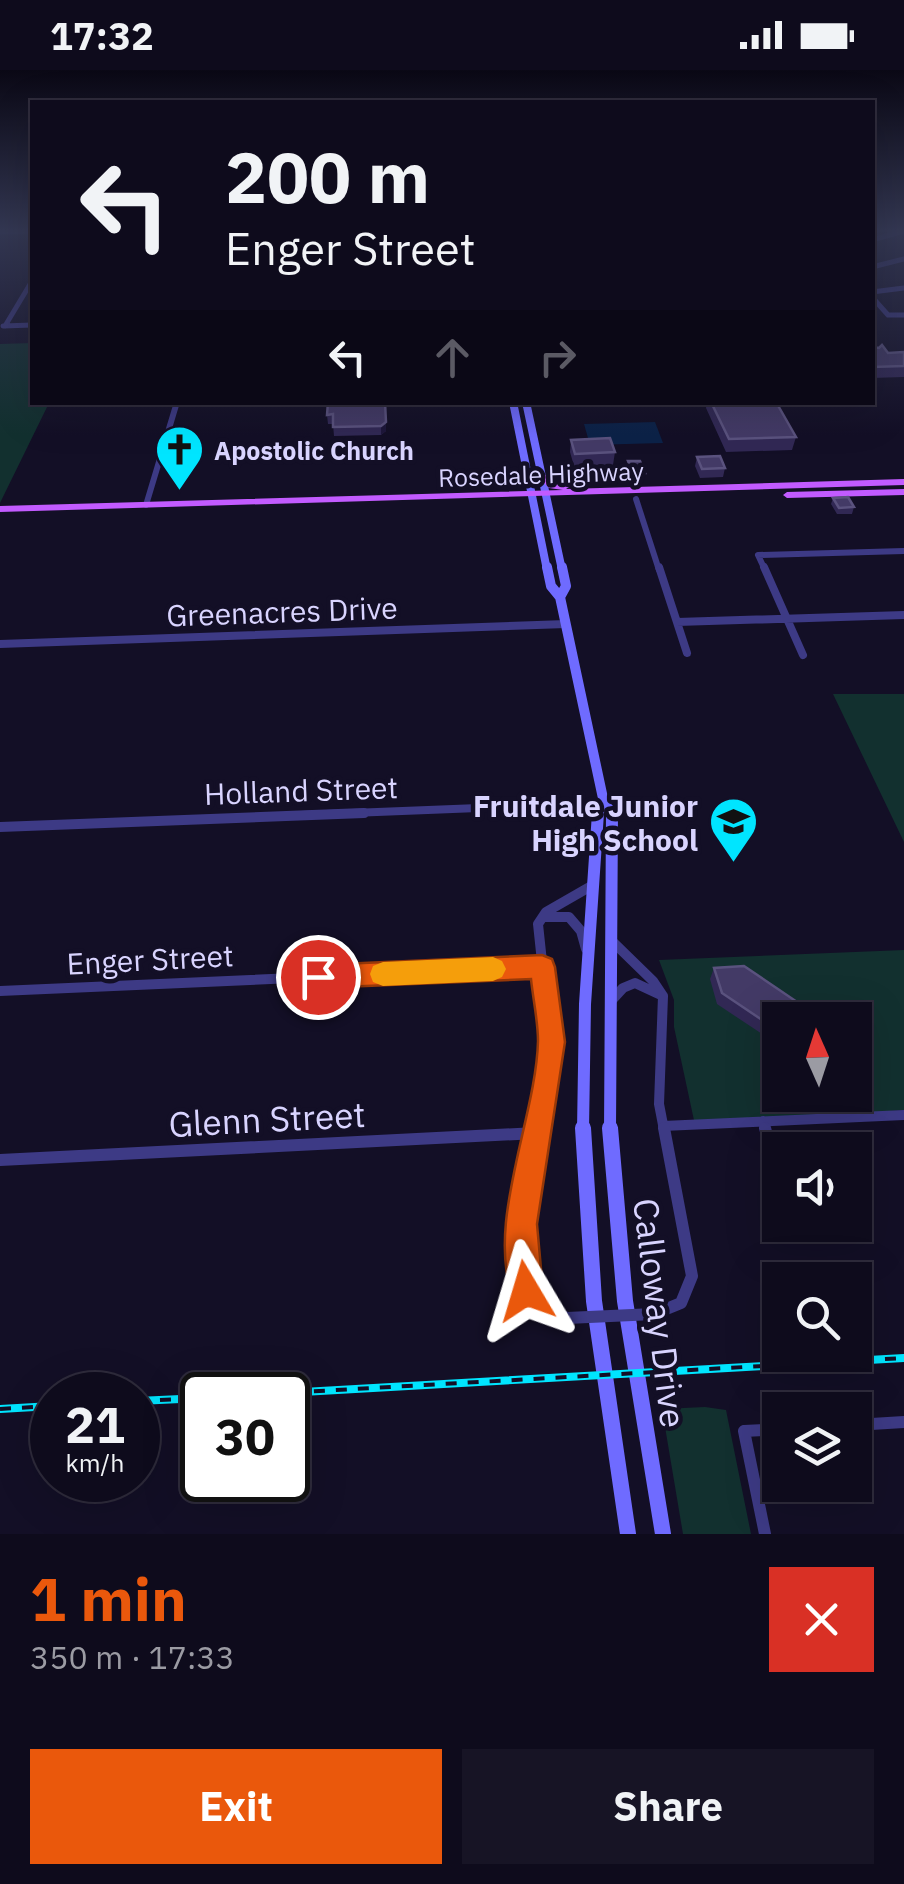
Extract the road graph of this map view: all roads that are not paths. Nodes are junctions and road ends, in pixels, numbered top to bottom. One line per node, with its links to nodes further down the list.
1 (29, 298): 3 (street)
2 (875, 298): 4 (street)
3 (22, 299): 5 (street)
4 (904, 314)
5 (3, 326): 6 (street)
6 (30, 326)
7 (176, 405): 16 (street)
8 (519, 405): 13 (main road, Calloway Drive)
9 (520, 405): 10 (main road, Calloway Drive)
10 (543, 477): 12 (main road); 14 (main road, Calloway Drive)
11 (904, 487): 12 (main road, Rosedale Highway); 12 (main road, Rosedale Highway)
12 (634, 495): 14 (main road, Rosedale Highway); 22 (street)
13 (531, 498): 14 (main road, Rosedale Highway); 15 (main road, Rosedale Highway); 15 (main road, Rosedale Highway); 19 (main road, Calloway Drive)
14 (548, 498): 19 (main road, Calloway Drive)
15 (295, 505): 16 (main road, Rosedale Highway)
16 (150, 509): 17 (main road, Rosedale Highway); 17 (main road, Rosedale Highway)
17 (0, 512)
18 (904, 550): 21 (street)
19 (560, 597): 23 (main road, Calloway Drive)
20 (904, 614): 21 (street)
21 (786, 618): 22 (street); 26 (street)
22 (677, 622): 25 (street)
23 (566, 624): 24 (street, Greenacres Drive); 27 (main road, Calloway Drive)
24 (0, 644)
25 (687, 653)
26 (803, 655)
27 (604, 803): 28 (street, Holland Street); 29 (main road, Calloway Drive); 31 (main road, Calloway Drive)
28 (0, 827)
29 (593, 886): 30 (street); 32 (main road, Calloway Drive)
30 (540, 918): 32 (street); 33 (street)
31 (614, 942): 35 (street); 36 (main road, Calloway Drive)
32 (588, 956): 47 (main road, Calloway Drive)
33 (542, 967): 34 (street, Enger Street); 41 (street)
34 (0, 991)
35 (663, 996): 36 (street); 39 (street)
36 (609, 1003): 48 (main road, Calloway Drive)
37 (904, 1115): 38 (street)
38 (764, 1122): 39 (street); 40 (street)
39 (663, 1126): 43 (street, bridge)
40 (767, 1132)
41 (537, 1133): 42 (street, Glenn Street); 43 (street)
42 (0, 1160)
43 (567, 1318)
44 (904, 1422): 45 (street)
45 (872, 1424)
46 (762, 1430): 49 (street)
47 (628, 1534)
48 (663, 1534)
49 (765, 1534)

